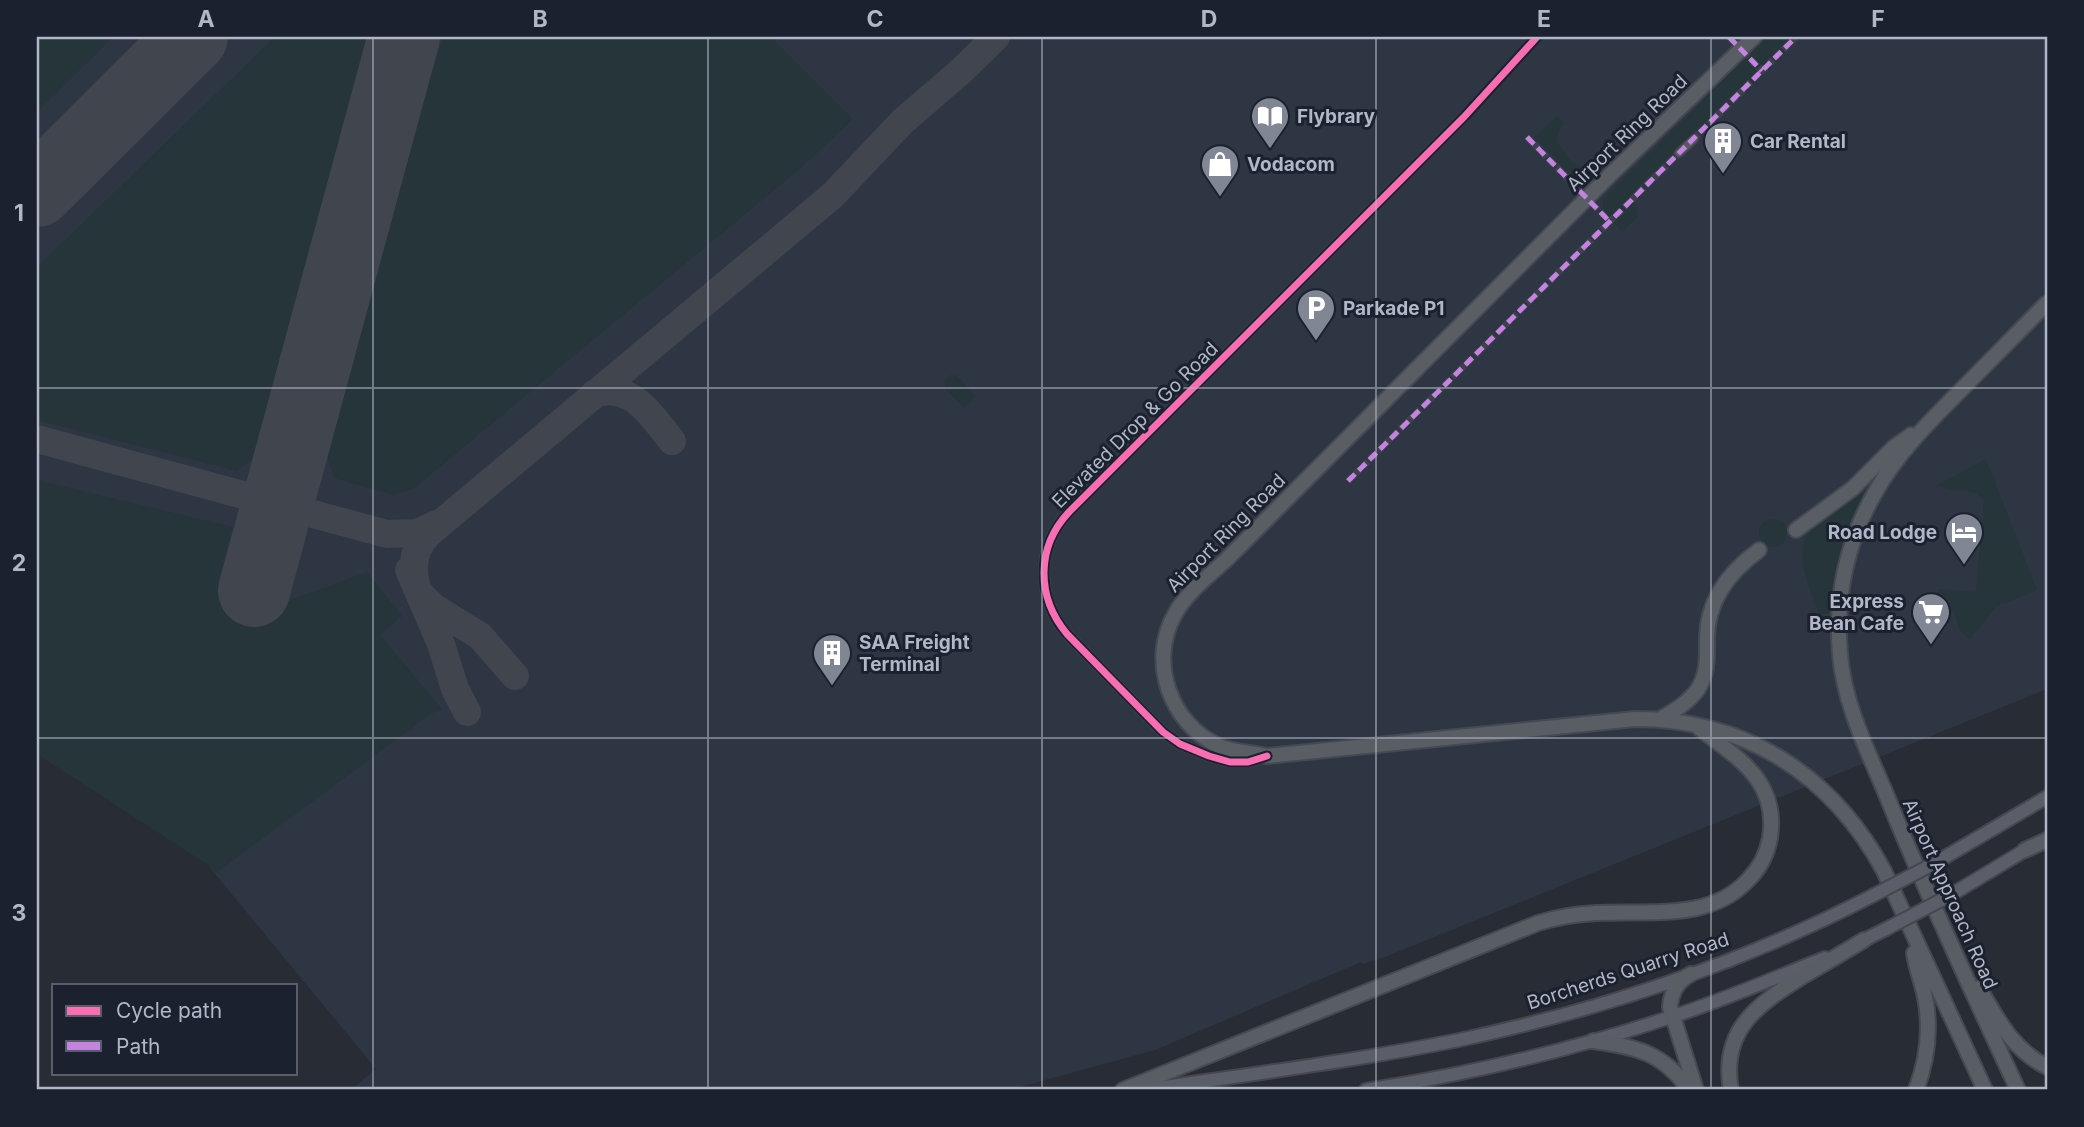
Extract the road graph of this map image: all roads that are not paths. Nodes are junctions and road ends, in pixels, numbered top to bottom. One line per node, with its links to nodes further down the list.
1 (1754, 37): 11 (main road, Airport Ring Road)
2 (1464, 117): 11 (street, Elevated Drop & Go Road)
3 (1693, 139): 4 (street)
4 (1679, 153)
5 (2047, 303): 6 (main road)
6 (1924, 427): 7 (main road); 15 (main road, Airport Approach Road)
7 (1796, 530)
8 (1759, 550): 9 (main road)
9 (1660, 719): 10 (main road, Airport Ring Road); 11 (main road, Airport Ring Road)
10 (1695, 725): 16 (main road, Airport Ring Road); 22 (main road)
11 (1266, 756)
12 (2047, 797): 18 (main road, Borcherds Quarry Road, bridge)
13 (2047, 838): 14 (main road)
14 (2025, 850): 17 (main road, bridge)
15 (1938, 921): 21 (main road); 30 (main road, Airport Approach Road)
16 (1910, 931): 28 (main road); 29 (main road)
17 (1864, 940): 19 (main road); 27 (main road)
18 (1691, 974): 19 (main road); 23 (main road, Borcherds Quarry Road)
19 (1672, 1017): 20 (main road); 26 (main road)
20 (1592, 1041): 24 (main road); 25 (main road)
21 (2047, 1067)
22 (1123, 1090)
23 (1145, 1090)
24 (1366, 1090)
25 (1689, 1090)
26 (1696, 1090)
27 (1731, 1090)
28 (1916, 1090)
29 (1985, 1090)
30 (2018, 1090)

